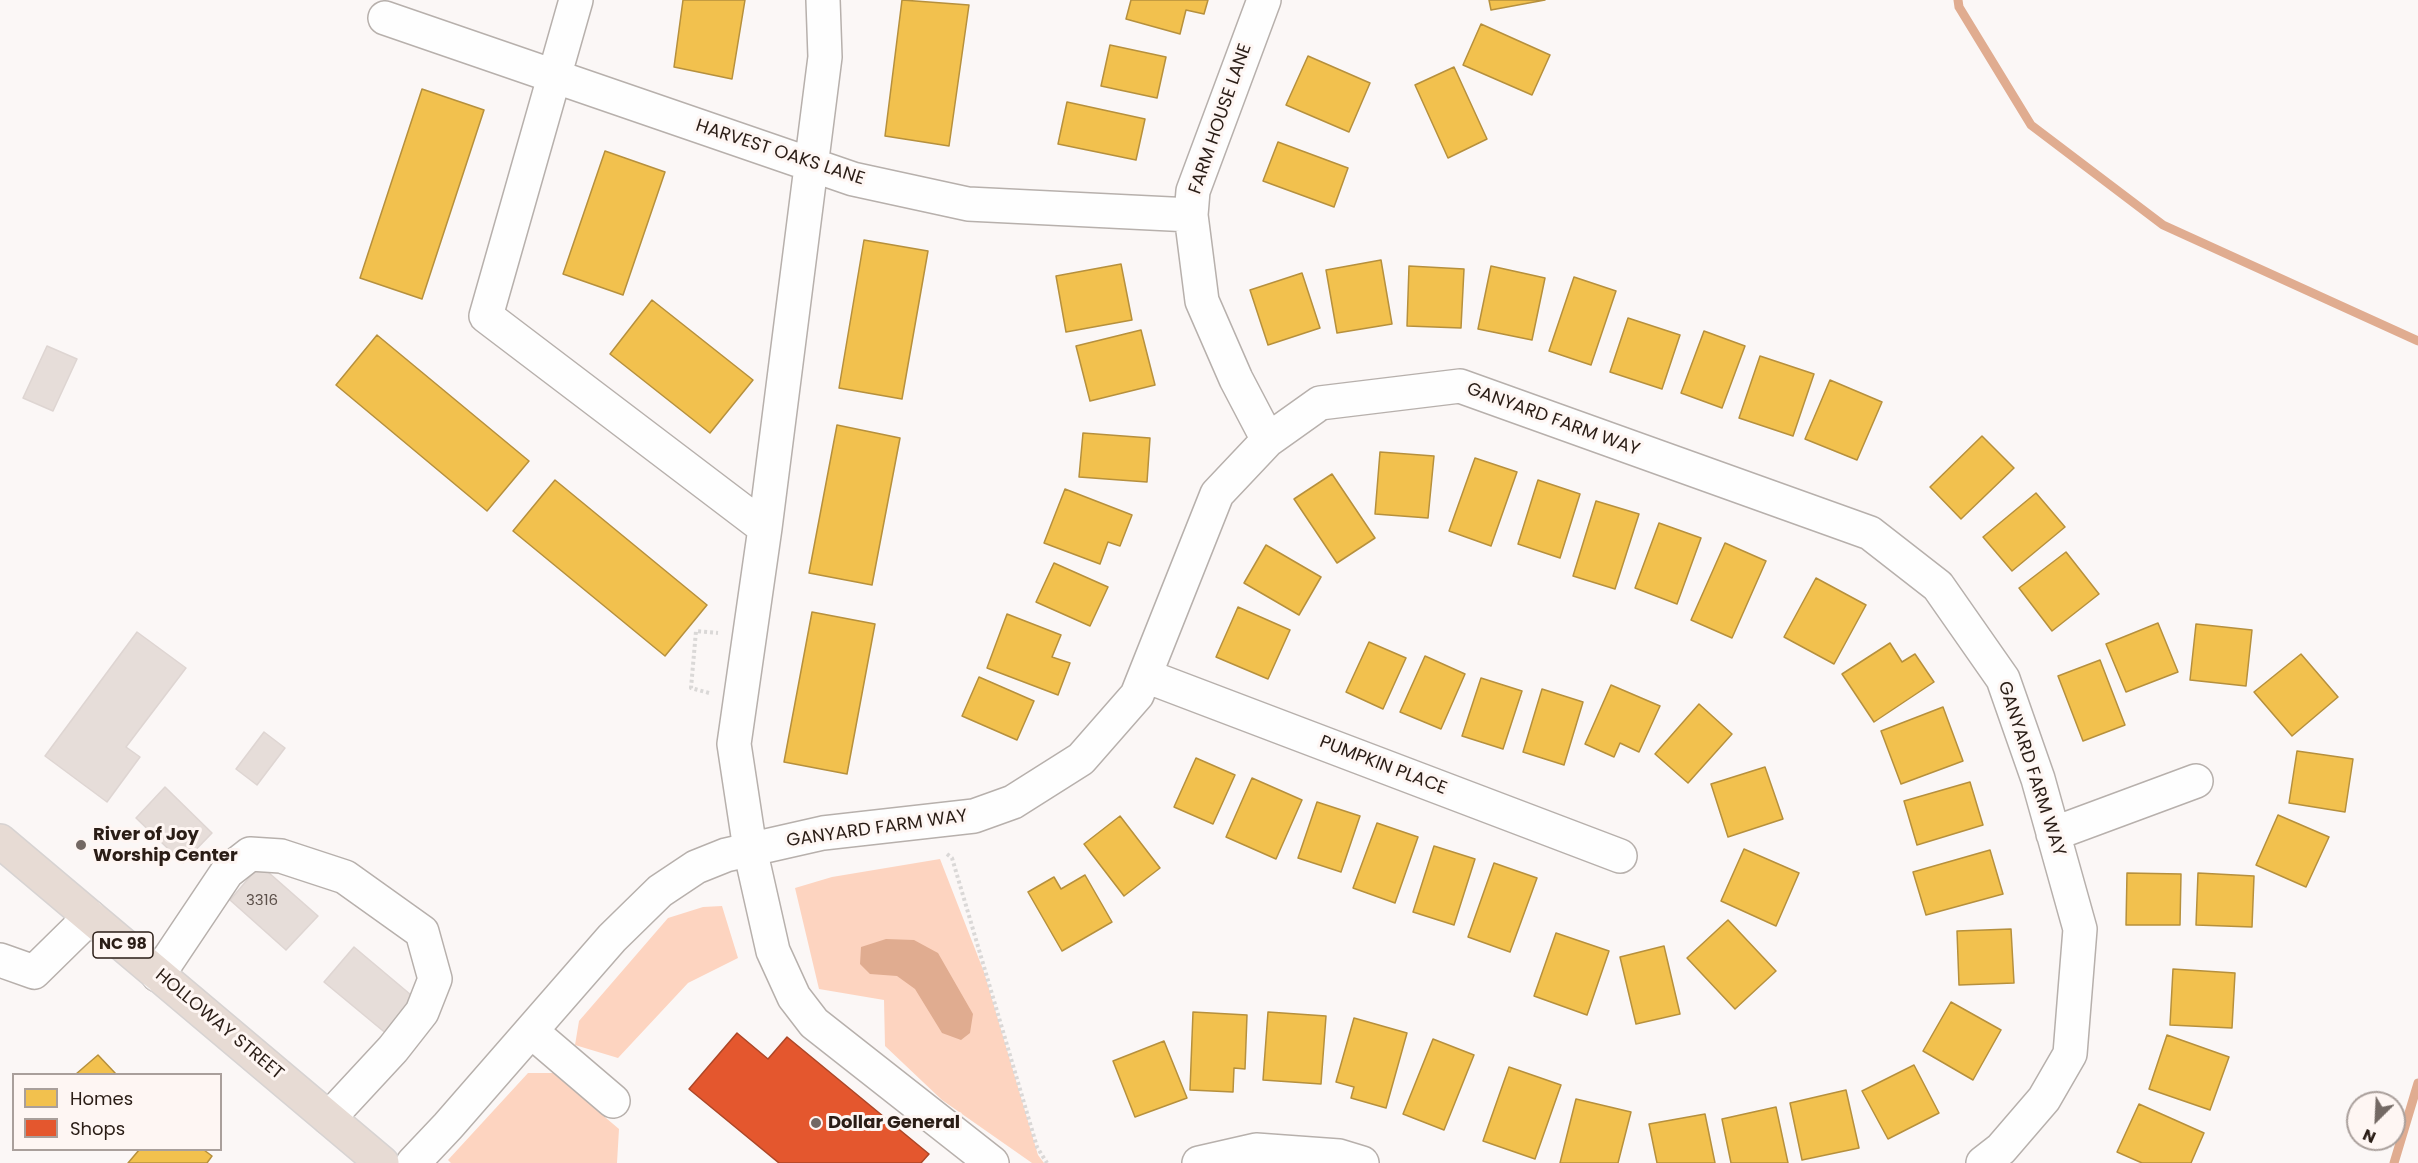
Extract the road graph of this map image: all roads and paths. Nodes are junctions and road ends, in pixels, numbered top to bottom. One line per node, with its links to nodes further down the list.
1 (576, 0): 5 (street)
2 (823, 0): 6 (street)
3 (1264, 0): 7 (street, FARM HOUSE LANE)
4 (385, 18): 5 (street, HARVEST OAKS LANE)
5 (555, 77): 6 (street, HARVEST OAKS LANE); 9 (street)
6 (810, 166): 7 (street, HARVEST OAKS LANE); 9 (street)
7 (1191, 215): 8 (street, FARM HOUSE LANE)
8 (1268, 440): 11 (street, GANYARD FARM WAY); 14 (street, GANYARD FARM WAY)
9 (765, 528): 16 (street)
10 (721, 622): 12 (path)
11 (1146, 676): 16 (street, GANYARD FARM WAY); 18 (street, PUMPKIN PLACE)
12 (711, 693)
13 (2196, 781): 14 (street)
14 (2053, 834): 31 (street, GANYARD FARM WAY)
15 (0, 842): 19 (highway, HOLLOWAY STREET / NC 98)
16 (750, 849): 22 (street, GANYARD FARM WAY); 27 (street)
17 (947, 854): 28 (path)
18 (1620, 856)
19 (90, 917): 20 (street); 21 (highway, HOLLOWAY STREET / NC 98)
20 (0, 960)
21 (158, 975): 24 (highway, HOLLOWAY STREET / NC 98); 24 (street)
22 (531, 1031): 23 (street); 26 (street, GANYARD FARM WAY)
23 (613, 1101)
24 (329, 1118): 25 (highway, HOLLOWAY STREET / NC 98)
25 (382, 1163)
26 (413, 1163)
27 (992, 1163)
28 (1047, 1163)
29 (1199, 1163): 30 (street)
30 (1362, 1163)
31 (1983, 1163)

